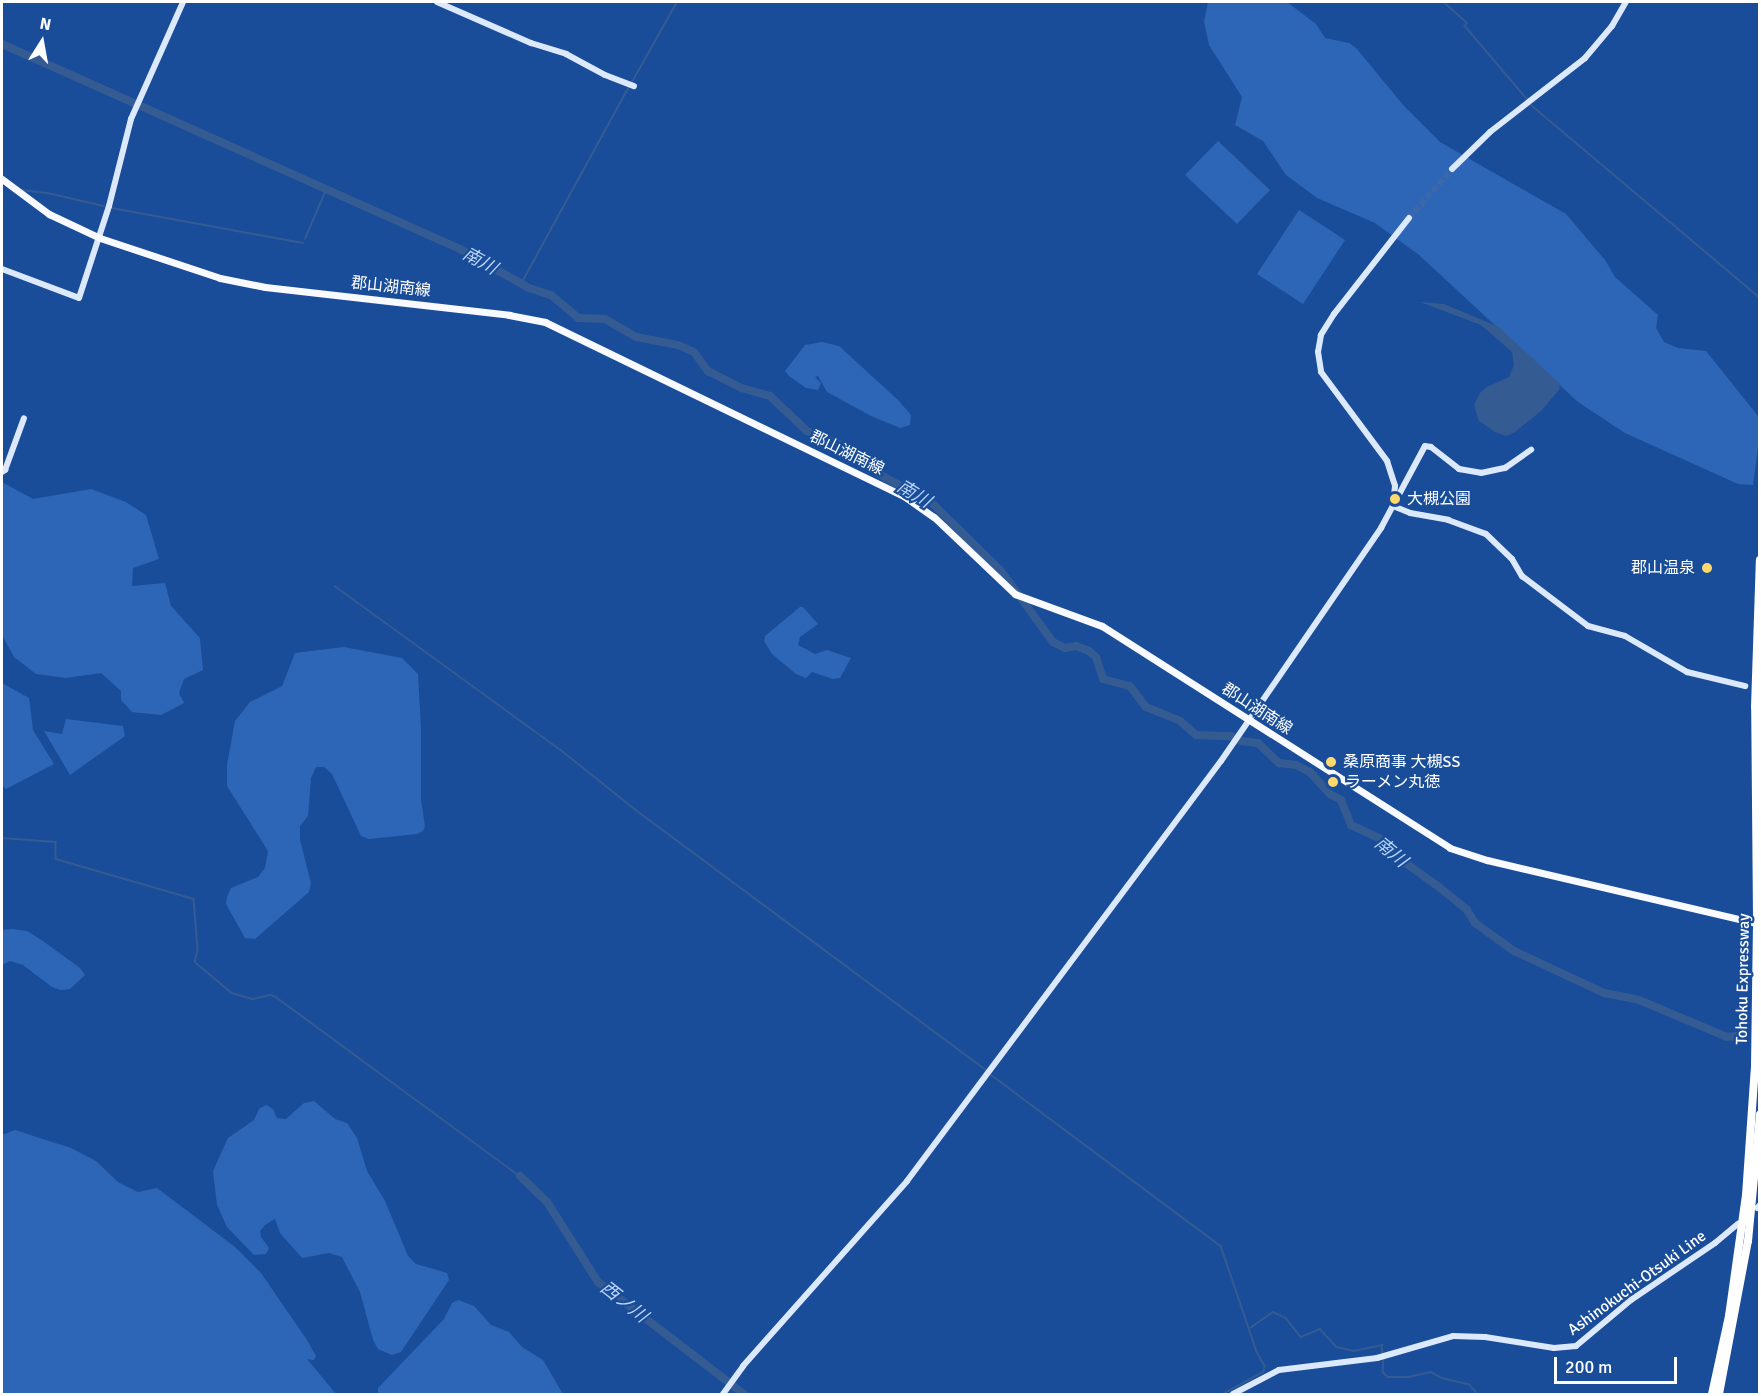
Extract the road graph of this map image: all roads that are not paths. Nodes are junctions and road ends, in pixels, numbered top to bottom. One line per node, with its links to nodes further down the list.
1 (183, 2): 8 (street)
2 (437, 2): 4 (street)
3 (1626, 2): 5 (street)
4 (634, 86)
5 (1452, 169)
6 (2, 179): 8 (main road, 郡山湖南線)
7 (1409, 218): 13 (street)
8 (100, 238): 9 (street); 16 (main road, 郡山湖南線)
9 (2, 269)
10 (24, 418): 12 (street)
11 (1531, 450): 13 (street)
12 (2, 472)
13 (1393, 506): 15 (street); 16 (street)
14 (1760, 560): 17 (highway, Tohoku Expressway)
15 (1745, 686)
16 (1251, 721): 17 (main road, 郡山湖南線); 20 (street)
17 (1758, 924): 22 (highway, Tohoku Expressway)
18 (1760, 1116): 23 (highway)
19 (1738, 1224): 21 (street, Ashinokuchi-Otsuki Line)
20 (723, 1395)
21 (1233, 1395)
22 (1712, 1395)
23 (1719, 1395)

